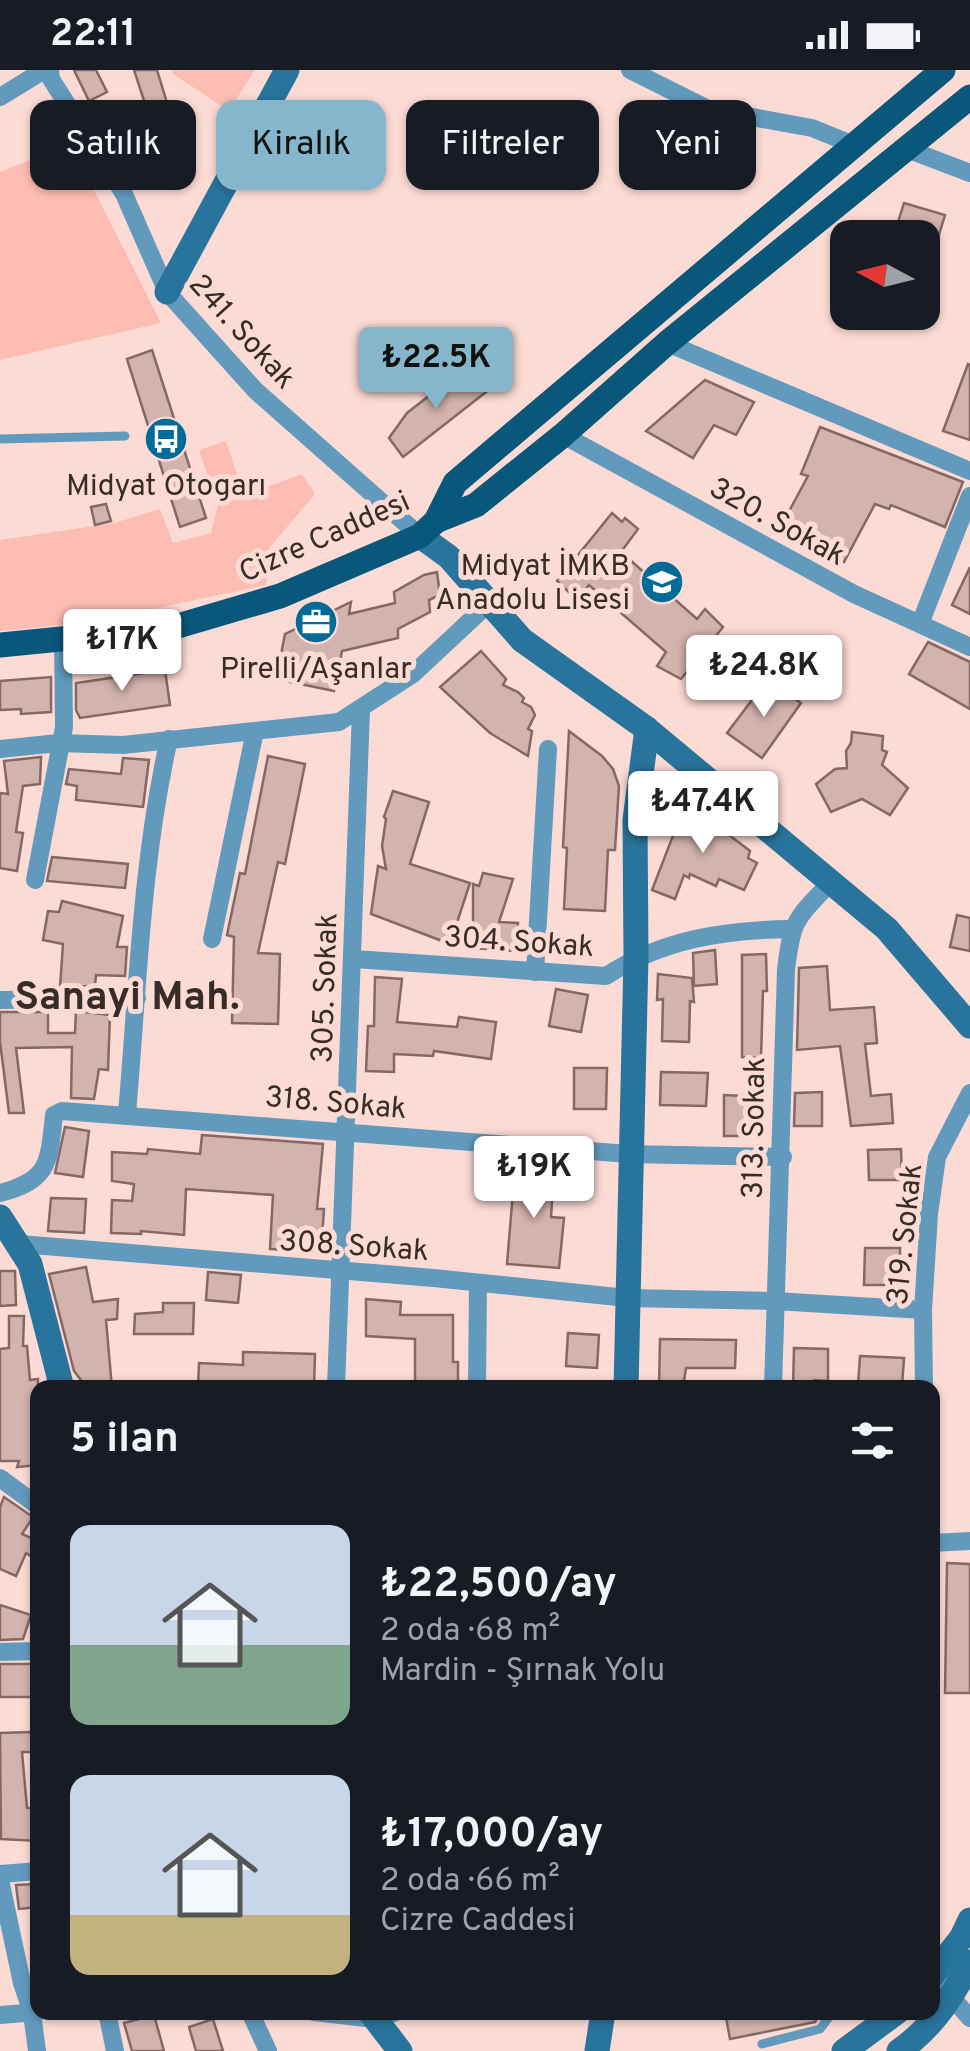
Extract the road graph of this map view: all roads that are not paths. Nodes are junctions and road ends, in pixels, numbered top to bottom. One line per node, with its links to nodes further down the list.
1 (47, 70): 5 (street); 10 (street, 241. Sokak)
2 (288, 70): 10 (street)
3 (630, 70): 7 (street)
4 (943, 70): 7 (main road)
5 (0, 97)
6 (970, 98): 8 (main road, Cizre Caddesi)
7 (854, 144): 17 (main road)
8 (906, 150): 9 (street); 11 (main road, Cizre Caddesi)
9 (970, 173)
10 (167, 292): 17 (street, 241. Sokak)
11 (667, 343): 12 (main road, Cizre Caddesi); 15 (street)
12 (563, 435): 17 (main road, Cizre Caddesi); 19 (street, 320. Sokak)
13 (124, 436): 14 (lane)
14 (0, 439)
15 (970, 471)
16 (970, 496): 19 (street)
17 (428, 528): 18 (street); 20 (main road, Cizre Caddesi)
18 (488, 604): 23 (street); 24 (street)
19 (920, 624): 22 (street, 320. Sokak)
20 (63, 639): 21 (main road, Cizre Caddesi); 27 (street)
21 (0, 644)
22 (970, 647)
23 (361, 710): 25 (street); 35 (street, 305. Sokak)
24 (647, 729): 31 (street); 34 (street)
25 (255, 731): 26 (street); 33 (street)
26 (169, 740): 27 (street); 37 (street)
27 (58, 743): 29 (street); 30 (street)
28 (548, 748): 36 (street)
29 (0, 750)
30 (35, 880)
31 (829, 884): 32 (street); 39 (street)
32 (791, 930): 34 (street, 304. Sokak); 44 (street, 313. Sokak)
33 (212, 939)
34 (636, 957): 36 (street, 304. Sokak); 43 (street)
35 (354, 959): 36 (street, 304. Sokak); 42 (street, 305. Sokak)
36 (535, 972)
37 (137, 998): 38 (street); 41 (street)
38 (0, 1000)
39 (970, 1026)
40 (969, 1098): 51 (street, 319. Sokak)
41 (127, 1113): 42 (street, 318. Sokak); 45 (street, 318. Sokak)
42 (346, 1130): 43 (street, 318. Sokak); 47 (street, 305. Sokak)
43 (629, 1154): 44 (street, 318. Sokak); 49 (street)
44 (782, 1157): 50 (street, 313. Sokak)
45 (0, 1193)
46 (6, 1228): 47 (street, 308. Sokak); 52 (street)
47 (342, 1271): 48 (street, 308. Sokak); 53 (street, 305. Sokak)
48 (478, 1283): 49 (street, 308. Sokak); 54 (street)
49 (626, 1298): 50 (street, 308. Sokak); 55 (street)
50 (775, 1301): 51 (street, 308. Sokak); 56 (street, 313. Sokak)
51 (923, 1310): 57 (street, 319. Sokak)
52 (60, 1380)
53 (336, 1380)
54 (477, 1380)
55 (626, 1380)
56 (773, 1380)
57 (924, 1380)
58 (0, 1478): 59 (street)
59 (30, 1500)
60 (970, 1541): 61 (street)
61 (940, 1543)
62 (30, 1651): 63 (street)
63 (0, 1652)
64 (30, 1872): 65 (street)
65 (0, 1877): 71 (street)
66 (970, 1920): 67 (street)
67 (940, 1959)
68 (970, 1962): 70 (street)
69 (940, 1975): 70 (street)
70 (952, 1998): 72 (street); 75 (street)
71 (30, 2001)
72 (940, 2012)
73 (30, 2013): 74 (street)
74 (0, 2015)
75 (970, 2018)
76 (35, 2020): 85 (street)
77 (109, 2020): 86 (street)
78 (254, 2020): 87 (street)
79 (383, 2020): 88 (street)
80 (601, 2020): 89 (street)
81 (827, 2020): 84 (lane)
82 (885, 2020): 90 (street)
83 (933, 2020): 91 (street)
84 (762, 2044)
85 (37, 2051)
86 (115, 2051)
87 (268, 2051)
88 (400, 2051)
89 (597, 2051)
90 (844, 2051)
91 (898, 2051)

